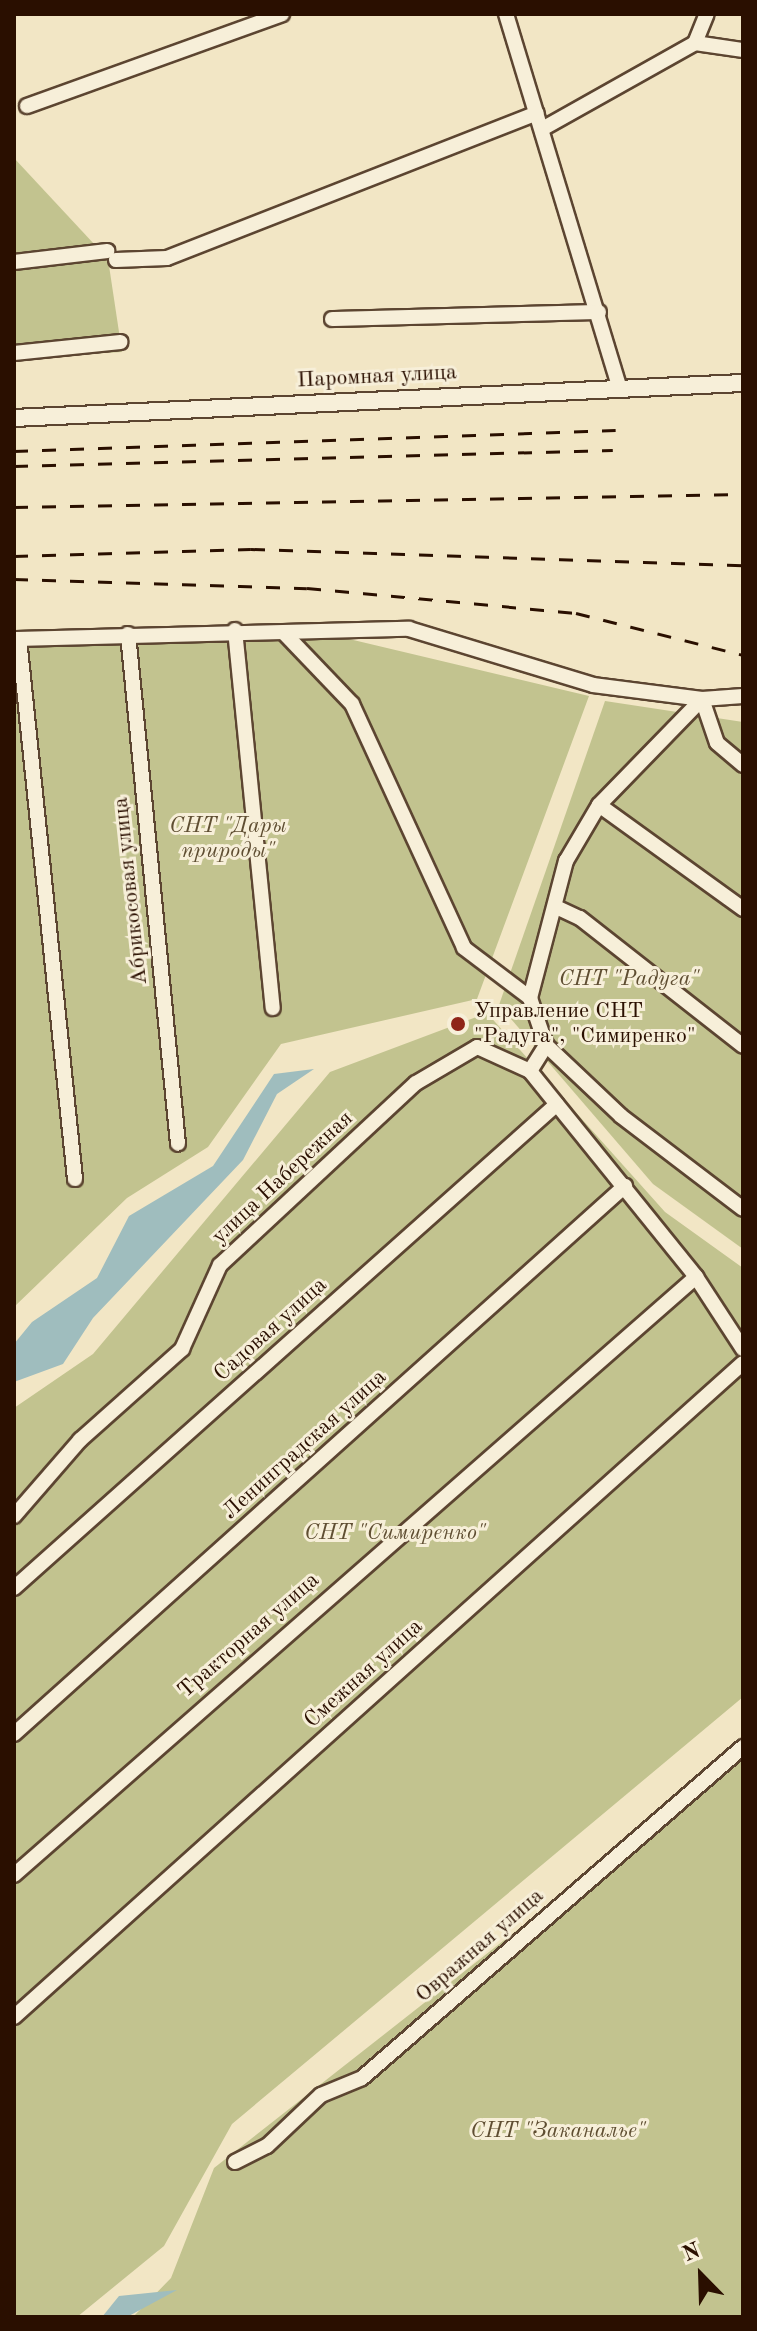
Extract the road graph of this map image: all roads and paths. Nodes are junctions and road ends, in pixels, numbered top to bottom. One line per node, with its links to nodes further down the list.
1 (282, 14): 6 (street)
2 (506, 14): 7 (street)
3 (707, 14): 4 (street)
4 (695, 43): 5 (street); 8 (street)
5 (743, 50)
6 (27, 106)
7 (537, 113): 8 (street); 9 (street)
8 (542, 129): 10 (street)
9 (14, 262)
10 (599, 312): 11 (street); 15 (street)
11 (332, 319)
12 (120, 342): 13 (street)
13 (14, 353)
14 (743, 383): 15 (street, Паромная улица)
15 (619, 385): 16 (street, Паромная улица)
16 (14, 418)
17 (235, 630): 18 (street); 19 (street); 28 (street)
18 (284, 633): 22 (street); 27 (street)
19 (128, 634): 20 (street); 33 (street, Абрикосовая улица)
20 (16, 639): 34 (street)
21 (743, 696): 22 (street)
22 (702, 699): 23 (street); 24 (street)
23 (743, 765)
24 (599, 805): 25 (street); 26 (street)
25 (556, 907): 27 (street); 30 (street)
26 (743, 909)
27 (530, 998): 29 (street)
28 (273, 1008)
29 (546, 1045): 31 (street); 36 (street)
30 (743, 1046)
31 (530, 1071): 32 (street); 40 (street, улица Набережная)
32 (557, 1104): 35 (street); 41 (street, Садовая улица)
33 (178, 1144)
34 (75, 1179)
35 (625, 1186): 37 (street); 42 (street, Ленинградская улица)
36 (743, 1209)
37 (696, 1277): 38 (street); 44 (street, Тракторная улица)
38 (743, 1349)
39 (743, 1363): 45 (street, Смежная улица)
40 (14, 1516)
41 (14, 1588)
42 (14, 1734)
43 (743, 1747): 46 (street, Овражная улица)
44 (14, 1875)
45 (14, 2017)
46 (235, 2162)

